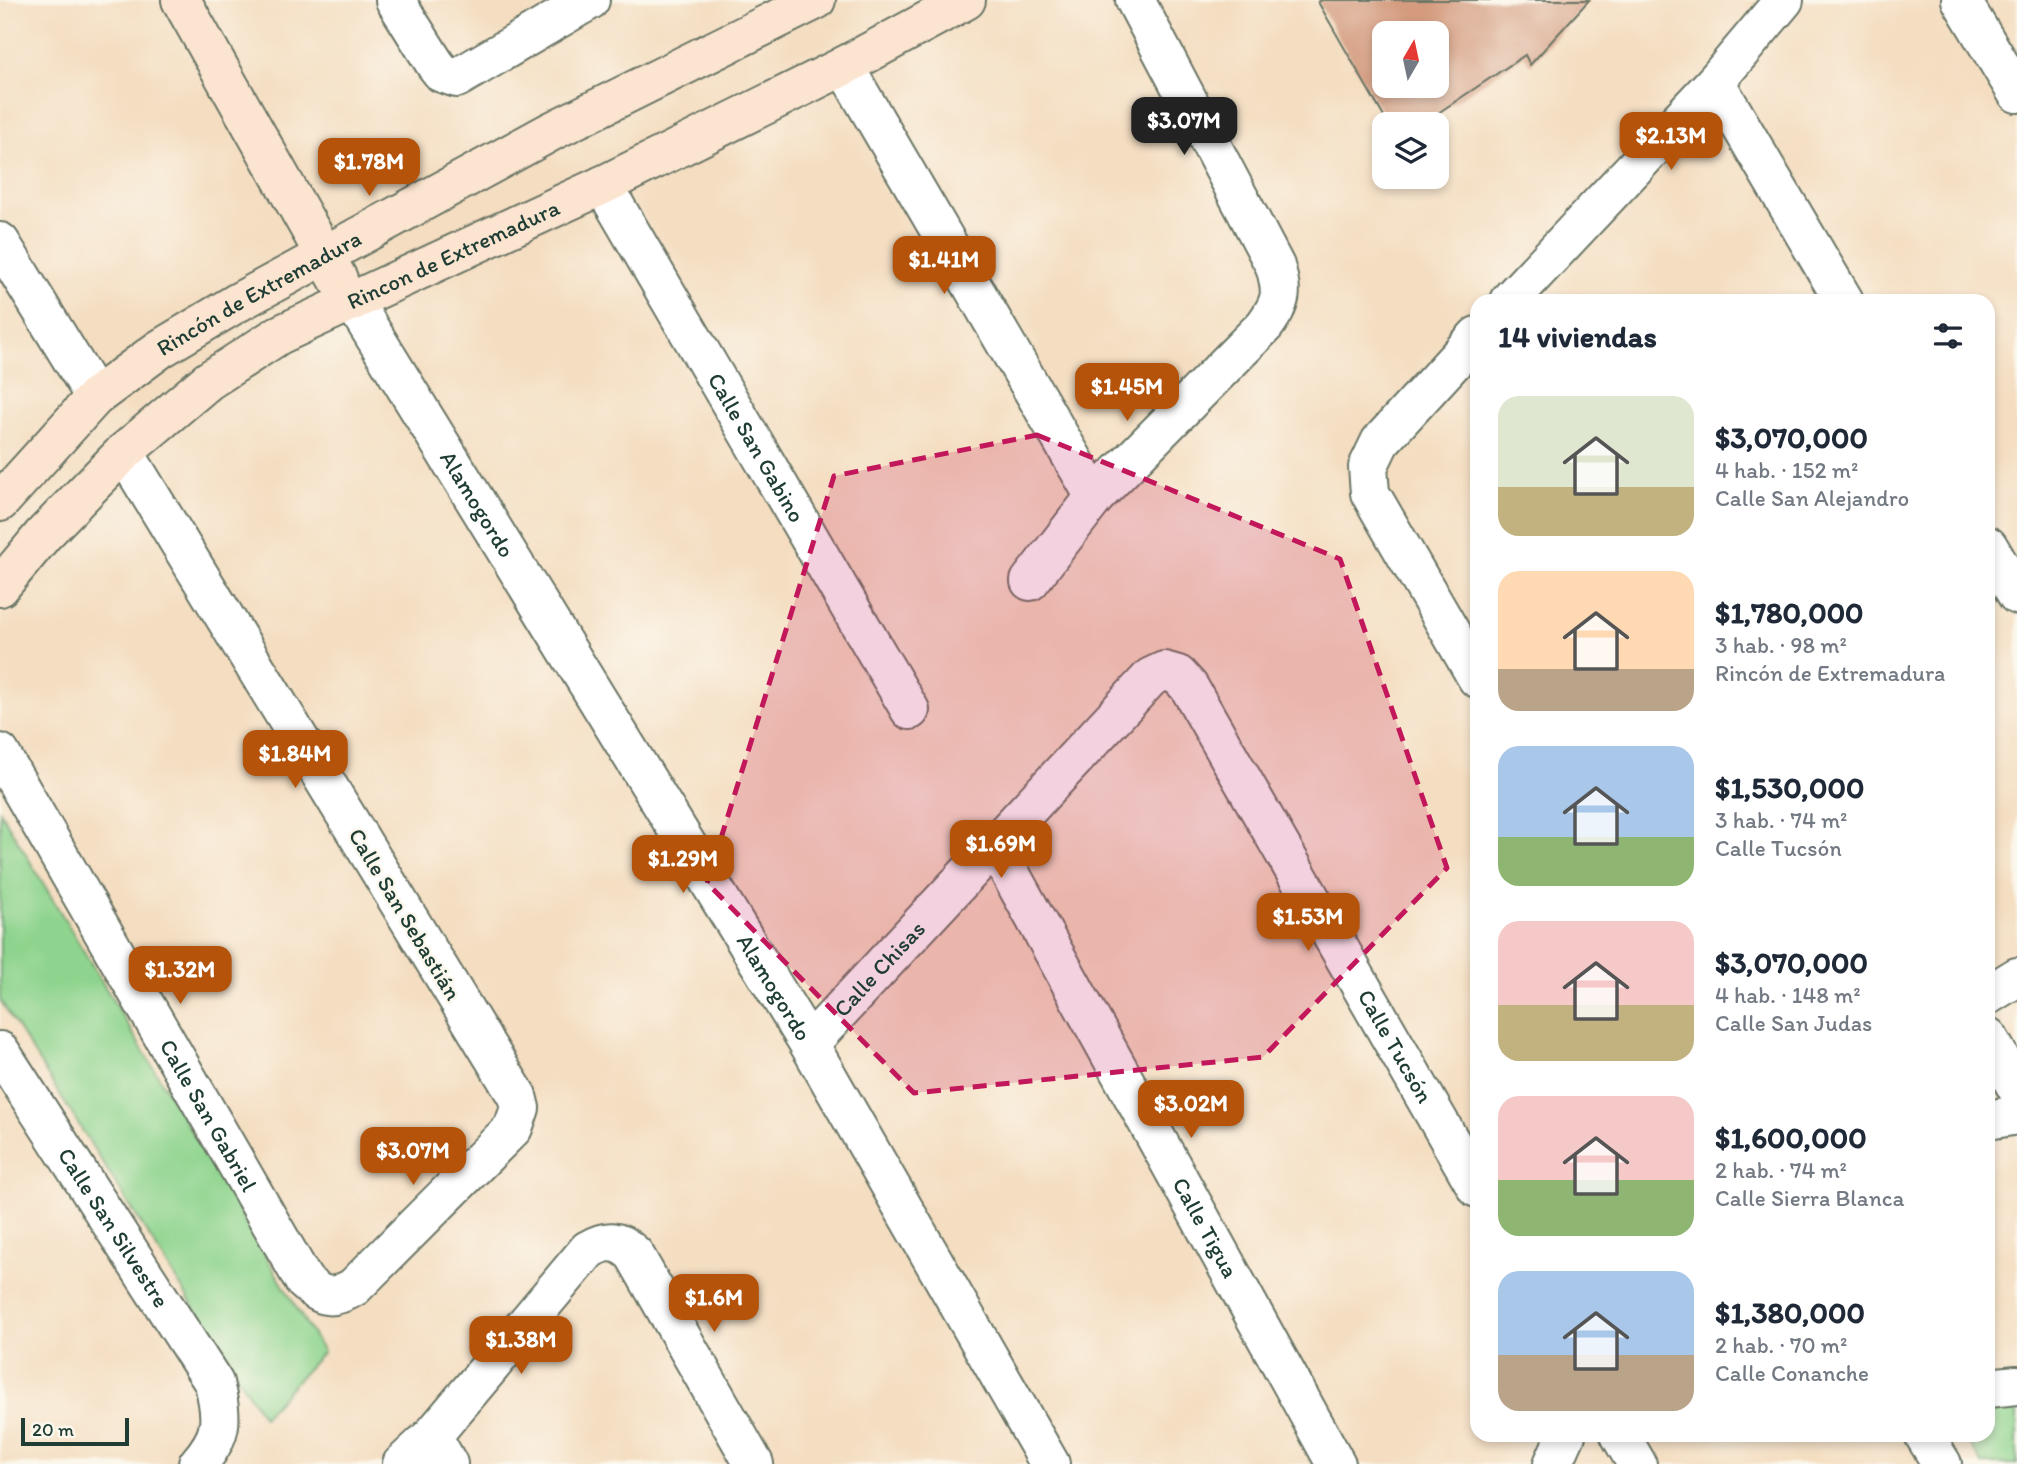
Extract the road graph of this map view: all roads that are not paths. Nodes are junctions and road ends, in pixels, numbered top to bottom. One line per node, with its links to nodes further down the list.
1 (181, 0): 14 (street)
2 (395, 0): 3 (street)
3 (590, 0)
4 (817, 0): 14 (street, Rincón de Extremadura)
5 (965, 0): 9 (street, Rincon de Extremadura)
6 (1135, 0): 21 (street)
7 (1784, 0): 10 (street)
8 (1961, 0): 11 (street)
9 (844, 66): 12 (street, Rincon de Extremadura); 21 (street)
10 (1715, 82): 15 (street); 16 (street)
11 (2017, 93)
12 (603, 185): 17 (street, Rincon de Extremadura); 29 (street, Calle San Gabino)
13 (0, 242): 19 (street)
14 (323, 258): 17 (street); 19 (street, Rincón de Extremadura)
15 (1531, 292)
16 (1840, 294)
17 (354, 303): 20 (street, Rincon de Extremadura); 34 (street, Alamogordo)
18 (1470, 344): 27 (street)
19 (95, 397): 22 (street, Rincón de Extremadura)
20 (124, 452): 25 (street, Rincon de Extremadura); 41 (street, Calle San Sebastián)
21 (1095, 497): 24 (street)
22 (0, 502)
23 (1995, 557): 26 (street)
24 (1030, 581)
25 (0, 587)
26 (2017, 595)
27 (1470, 666)
28 (1151, 677): 31 (street, Calle Chisas); 40 (street, Calle Tucsón)
29 (910, 710)
30 (0, 753): 41 (street, Calle San Gabriel)
31 (994, 844): 34 (street, Calle Chisas); 52 (street, Calle Tigua)
32 (2017, 977): 33 (street)
33 (1995, 991)
34 (809, 1044): 51 (street, Alamogordo)
35 (1995, 1049): 37 (street)
36 (0, 1051): 48 (street, Calle San Silvestre)
37 (2017, 1088)
38 (2017, 1115): 39 (street)
39 (1995, 1119)
40 (1470, 1176)
41 (354, 1287)
42 (2017, 1385): 43 (street)
43 (1995, 1387)
44 (1563, 1442): 53 (street)
45 (1624, 1442): 54 (street)
46 (1928, 1442): 55 (street)
47 (440, 1450): 49 (street); 50 (street)
48 (198, 1464)
49 (402, 1464)
50 (754, 1464)
51 (1050, 1464)
52 (1336, 1464)
53 (1553, 1464)
54 (1637, 1464)
55 (1942, 1464)

